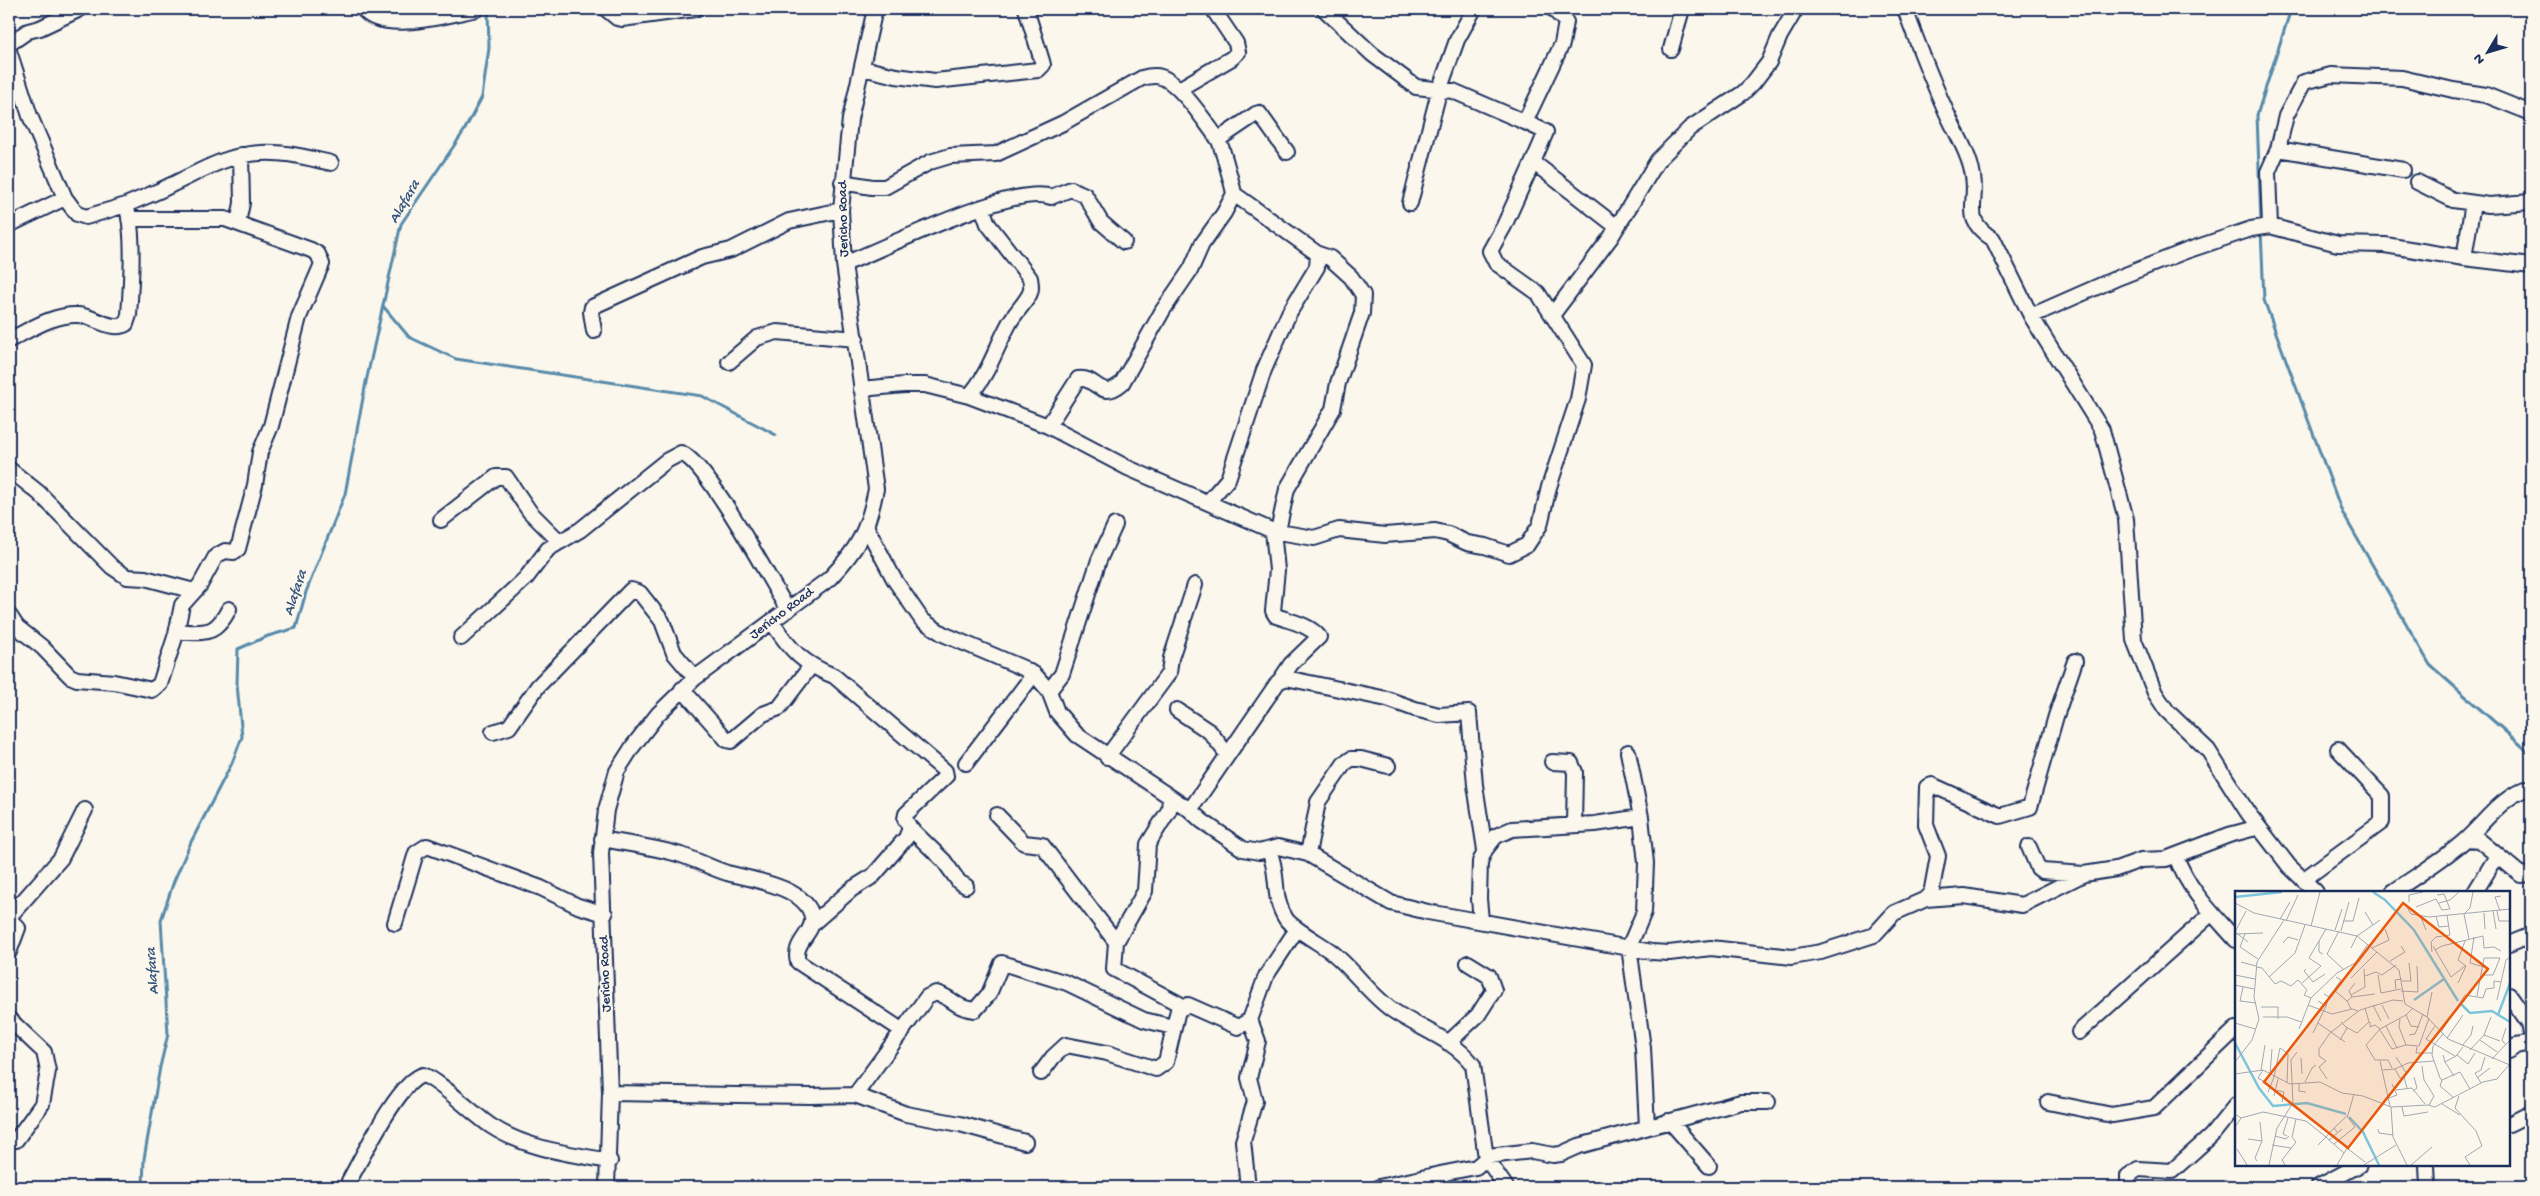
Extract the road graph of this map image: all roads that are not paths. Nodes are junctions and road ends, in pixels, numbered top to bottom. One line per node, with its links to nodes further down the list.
1 (80, 9): 15 (street)
2 (362, 9): 3 (street)
3 (478, 9)
4 (606, 9): 5 (street)
5 (696, 9)
6 (875, 9): 18 (street, Jericho Road)
7 (1026, 9): 18 (street)
8 (1212, 9): 20 (street)
9 (1324, 9): 19 (street)
10 (1474, 9): 19 (street)
11 (1553, 9): 22 (street)
12 (1682, 9): 16 (street)
13 (1796, 9): 43 (street)
14 (1905, 9): 51 (street)
15 (9, 44)
16 (1670, 49)
17 (9, 51): 33 (street)
18 (862, 68): 30 (street, Jericho Road)
19 (1440, 88): 22 (street); 35 (street)
20 (1179, 89): 23 (street); 30 (street)
21 (2531, 113): 24 (street)
22 (1524, 122): 27 (street)
23 (1219, 139): 25 (street); 32 (street)
24 (2278, 148): 29 (street); 44 (street)
25 (1287, 152)
26 (241, 155): 28 (street); 37 (street); 41 (street)
27 (1533, 162): 43 (street); 50 (street)
28 (331, 163)
29 (2403, 170)
30 (842, 182): 39 (street, Jericho Road)
31 (2418, 182): 36 (street)
32 (1234, 194): 46 (street); 58 (street)
33 (65, 198): 37 (street); 42 (street)
34 (2531, 202): 36 (street)
35 (1410, 203)
36 (2473, 203): 47 (street)
37 (126, 205): 40 (street)
38 (982, 207): 45 (street); 48 (street); 57 (street)
39 (841, 210): 48 (street, Jericho Road); 52 (street)
40 (129, 219): 41 (street); 54 (street)
41 (238, 223): 67 (street)
42 (9, 226)
43 (1617, 226): 50 (street)
44 (2270, 226): 47 (street); 51 (street)
45 (1124, 242)
46 (1318, 254): 60 (street); 64 (street)
47 (2464, 258): 49 (street)
48 (844, 264): 53 (street, Jericho Road)
49 (2531, 266)
50 (1553, 314): 64 (street)
51 (2031, 316): 97 (street)
52 (594, 331)
53 (856, 339): 55 (street); 56 (street, Jericho Road)
54 (9, 340)
55 (729, 362)
56 (861, 390): 57 (street); 63 (street, Jericho Road)
57 (969, 396): 58 (street)
58 (1048, 426): 60 (street)
59 (9, 470): 67 (street)
60 (1208, 502): 64 (street)
61 (441, 520): 65 (street)
62 (1115, 525): 79 (street)
63 (867, 528): 69 (street, Jericho Road); 76 (street)
64 (1276, 531): 78 (street)
65 (560, 542): 69 (street); 73 (street)
66 (1195, 585): 86 (street)
67 (194, 591): 72 (street)
68 (229, 609): 72 (street)
69 (788, 610): 71 (street, Jericho Road)
70 (9, 615): 72 (street)
71 (772, 622): 75 (street); 77 (street, Jericho Road)
72 (176, 634)
73 (461, 638)
74 (2075, 661): 114 (street)
75 (811, 666): 80 (street); 98 (street)
76 (1034, 674): 79 (street); 88 (street)
77 (695, 678): 80 (street, Jericho Road); 82 (street)
78 (1281, 679): 85 (street); 103 (street)
79 (1046, 687): 86 (street)
80 (682, 690): 99 (street, Jericho Road)
81 (1176, 710): 85 (street)
82 (493, 732)
83 (2338, 749): 109 (street)
84 (1628, 752): 95 (street)
85 (1228, 754): 93 (street)
86 (1108, 757): 91 (street)
87 (1552, 762): 96 (street)
88 (966, 763)
89 (1388, 766): 104 (street)
90 (2531, 787): 100 (street)
91 (1170, 798): 93 (street); 124 (street)
92 (86, 810): 117 (street)
93 (1190, 810): 102 (street)
94 (997, 815): 124 (street)
95 (1641, 817): 96 (street); 126 (street)
96 (1574, 825): 103 (street)
97 (2259, 827): 105 (street); 109 (street)
98 (910, 828): 110 (street); 120 (street)
99 (602, 838): 116 (street, Jericho Road); 120 (street)
100 (2467, 839): 106 (street); 112 (street)
101 (2029, 847): 107 (street)
102 (1269, 850): 104 (street); 121 (street)
103 (1485, 850): 118 (street)
104 (1308, 854): 118 (street)
105 (2176, 856): 107 (street); 115 (street)
106 (2497, 856): 108 (street); 113 (street)
107 (2084, 874): 114 (street)
108 (2531, 874)
109 (2303, 880): 111 (street)
110 (966, 886)
111 (2315, 891)
112 (2394, 891)
113 (2476, 891)
114 (1926, 900): 126 (street)
115 (2212, 913): 123 (street); 136 (street)
116 (605, 914): 119 (street); 142 (street, Jericho Road)
117 (9, 918): 127 (street)
118 (1481, 920): 126 (street)
119 (395, 923)
120 (812, 924): 135 (street)
121 (1297, 929): 132 (street); 139 (street)
122 (2531, 935): 125 (street)
123 (2235, 939)
124 (1116, 942): 130 (street)
125 (2510, 944)
126 (1629, 947): 150 (street)
127 (9, 952)
128 (1468, 963): 139 (street)
129 (2510, 996): 137 (street)
130 (1183, 1006): 132 (street); 133 (street)
131 (9, 1019): 151 (street)
132 (1250, 1020): 161 (street)
133 (1172, 1027): 135 (street); 141 (street)
134 (2235, 1030): 145 (street)
135 (903, 1031): 143 (street)
136 (2079, 1032)
137 (2531, 1034)
138 (2531, 1042): 140 (street)
139 (1448, 1043): 153 (street)
140 (2510, 1050)
141 (1041, 1073)
142 (610, 1093): 143 (street); 154 (street, Jericho Road)
143 (855, 1095): 152 (street)
144 (1768, 1102): 148 (street)
145 (2048, 1102)
146 (2235, 1107): 165 (street)
147 (2531, 1114): 149 (street)
148 (1668, 1121): 150 (street); 155 (street)
149 (2510, 1124)
150 (1647, 1127): 153 (street)
151 (16, 1140)
152 (1025, 1142)
153 (1486, 1158): 158 (street); 164 (street)
154 (610, 1161): 159 (street); 160 (street, Jericho Road)
155 (1709, 1166)
156 (2357, 1166): 166 (street)
157 (2427, 1166): 167 (street)
158 (1445, 1173): 162 (street); 163 (street)
159 (349, 1181)
160 (607, 1187)
161 (1248, 1187)
162 (1379, 1187)
163 (1436, 1187)
164 (1506, 1187)
165 (2128, 1187)
166 (2318, 1187)
167 (2428, 1187)

